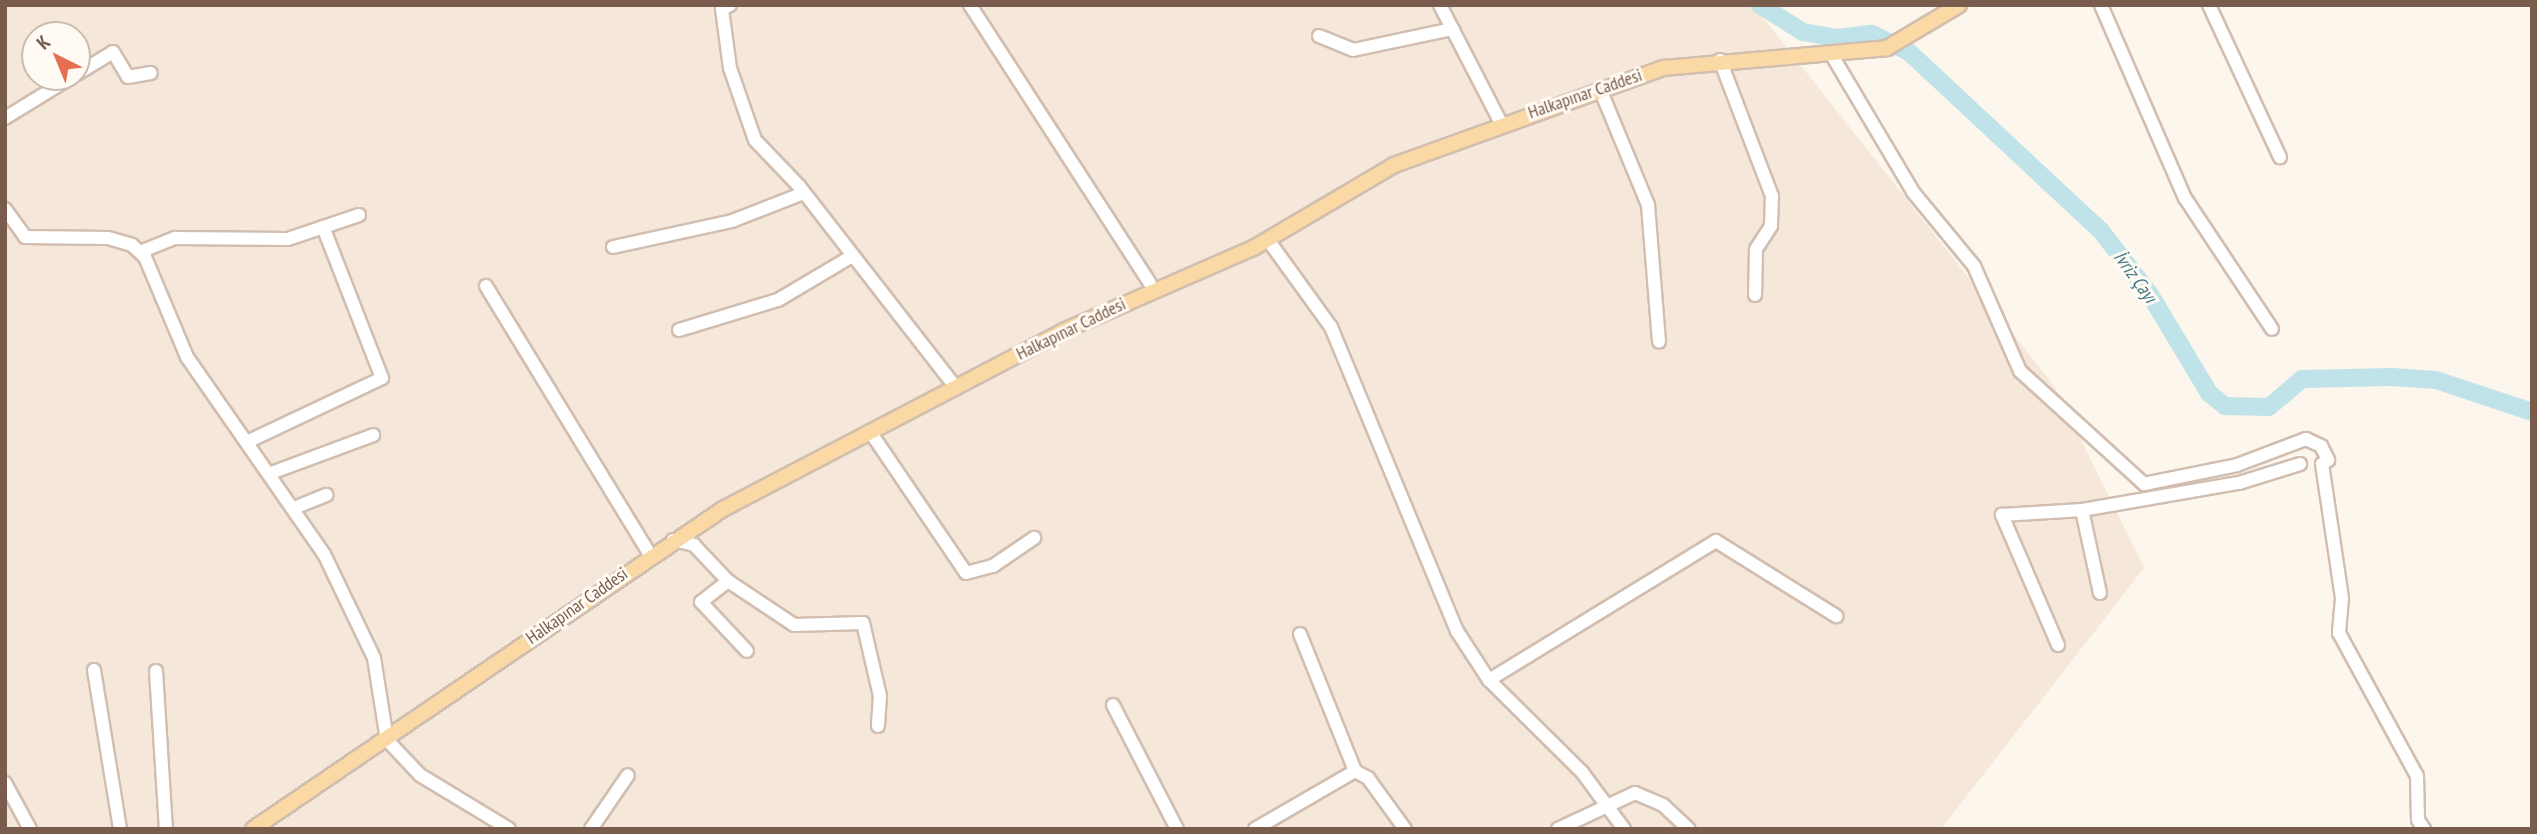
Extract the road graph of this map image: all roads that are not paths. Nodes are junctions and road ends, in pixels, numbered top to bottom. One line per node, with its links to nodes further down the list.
1 (730, 5): 18 (street)
2 (970, 5): 26 (street)
3 (1440, 5): 7 (street)
4 (2101, 5): 29 (street)
5 (2209, 5): 17 (street)
6 (1958, 6): 9 (main road, Halkapınar Caddesi)
7 (1453, 29): 8 (street); 16 (street)
8 (1320, 36)
9 (1833, 57): 10 (main road, Halkapınar Caddesi); 38 (street)
10 (1720, 60): 13 (main road, Halkapınar Caddesi); 28 (street)
11 (91, 65): 12 (street)
12 (151, 73)
13 (1600, 89): 16 (main road, Halkapınar Caddesi); 31 (street)
14 (49, 91): 15 (street)
15 (5, 118)
16 (1500, 123): 22 (main road, Halkapınar Caddesi)
17 (2280, 157)
18 (804, 193): 23 (street); 25 (street)
19 (5, 209): 24 (street)
20 (359, 215): 21 (street)
21 (323, 228): 24 (street); 35 (street)
22 (1268, 240): 32 (main road, Halkapınar Caddesi); 53 (street)
23 (613, 247)
24 (140, 252): 35 (street)
25 (852, 256): 30 (street); 32 (street)
26 (1150, 283)
27 (486, 286): 44 (street)
28 (1755, 295)
29 (2272, 329)
30 (679, 330)
31 (1658, 342)
32 (956, 388): 33 (main road, Halkapınar Caddesi)
33 (871, 433): 42 (street); 43 (main road, Halkapınar Caddesi)
34 (373, 435): 37 (street)
35 (249, 441): 37 (street)
36 (2300, 464): 38 (street)
37 (271, 473): 40 (street)
38 (2143, 491): 41 (street); 73 (street)
39 (326, 495): 40 (street)
40 (294, 508): 56 (street)
41 (2082, 510): 46 (street); 49 (street)
42 (1034, 538)
43 (673, 540): 44 (main road, Halkapınar Caddesi); 45 (street)
44 (650, 555): 56 (main road, Halkapınar Caddesi)
45 (728, 581): 50 (street); 55 (street)
46 (2101, 593)
47 (1836, 616): 53 (street)
48 (1300, 635): 57 (street)
49 (2058, 645)
50 (747, 651)
51 (94, 670): 62 (street)
52 (156, 671): 63 (street)
53 (1489, 680): 60 (street)
54 (1113, 705): 67 (street)
55 (878, 726)
56 (387, 740): 64 (main road, Halkapınar Caddesi); 65 (street)
57 (1355, 771): 68 (street); 69 (street)
58 (628, 775): 66 (street)
59 (5, 783): 61 (street)
60 (1609, 805): 70 (street); 71 (street); 72 (street)
61 (30, 829)
62 (120, 829)
63 (166, 829)
64 (253, 829)
65 (509, 829)
66 (591, 829)
67 (1177, 829)
68 (1255, 829)
69 (1405, 829)
70 (1558, 829)
71 (1624, 829)
72 (1689, 829)
73 (2424, 829)

